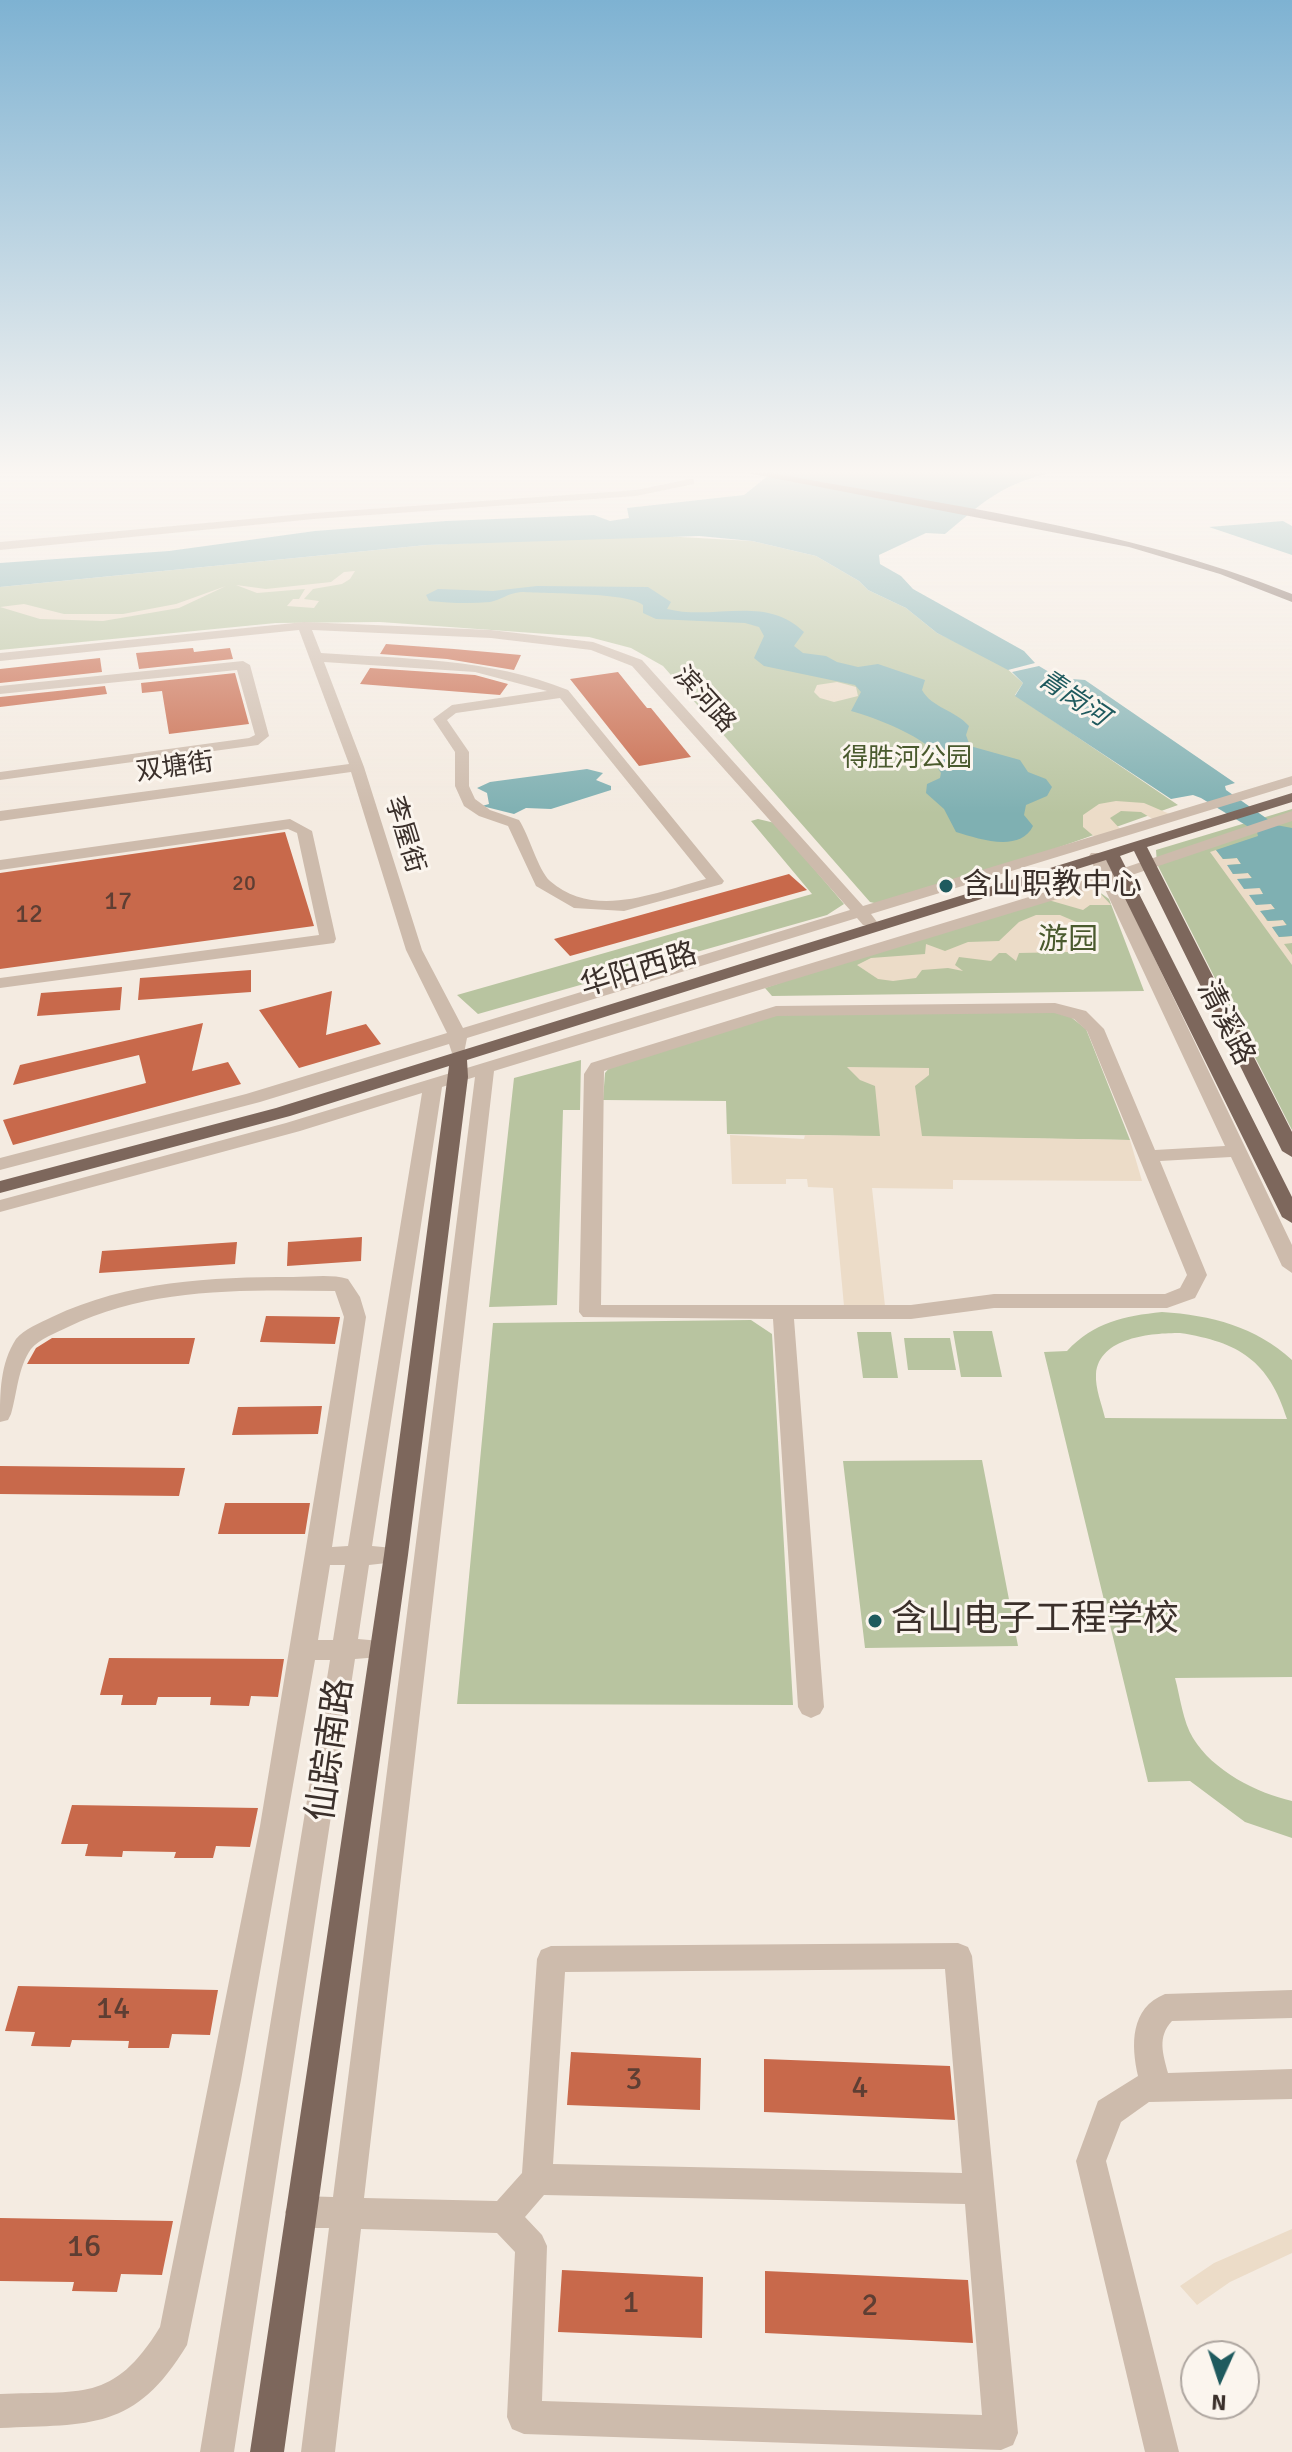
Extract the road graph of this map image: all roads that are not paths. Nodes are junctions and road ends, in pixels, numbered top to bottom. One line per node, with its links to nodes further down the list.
1 (1258, 585): 2 (main road)
2 (1292, 598)
3 (304, 626): 4 (street, 滨河路); 5 (street, 李屋街); 19 (street, 滨河路)
4 (0, 657)
5 (315, 657): 7 (street); 8 (street, 李屋街)
6 (0, 690): 9 (street)
7 (563, 693): 7 (street)
8 (357, 767): 12 (street, 双塘街); 22 (street, 李屋街)
9 (0, 776)
10 (1292, 780): 19 (street)
11 (1292, 797): 14 (main road, 华阳西路)
12 (0, 816)
13 (1285, 818): 17 (street)
14 (1138, 844): 15 (main road, 华阳西路); 17 (main road, 清溪路)
15 (1104, 854): 18 (street); 20 (main road, 华阳西路)
16 (0, 865): 21 (street)
17 (1148, 865): 18 (street); 25 (main road, 清溪路)
18 (1114, 876): 23 (street); 26 (street)
19 (861, 913): 20 (street, 滨河路); 22 (street)
20 (874, 928): 22 (main road, 华阳西路)
21 (0, 983)
22 (458, 1057): 23 (street); 24 (street); 28 (street); 29 (main road, 华阳西路); 36 (main road, 仙踪南路)
23 (485, 1069): 48 (street)
24 (433, 1085): 30 (street); 35 (street)
25 (1289, 1144): 26 (main road)
26 (1245, 1145): 27 (street); 31 (main road); 32 (street)
27 (1150, 1156): 33 (street); 33 (street)
28 (0, 1164)
29 (0, 1187)
30 (0, 1206)
31 (1292, 1217)
32 (1292, 1266)
33 (783, 1313): 41 (street)
34 (0, 1414): 37 (street)
35 (359, 1555): 36 (street); 37 (street); 40 (street)
36 (396, 1555): 38 (main road, 仙踪南路)
37 (320, 1556): 39 (street)
38 (383, 1649): 40 (street); 47 (main road, 仙踪南路)
39 (304, 1650): 40 (street); 50 (street)
40 (344, 1650): 51 (street)
41 (811, 1707)
42 (1292, 2004): 44 (street)
43 (1292, 2084): 44 (street)
44 (1156, 2088): 54 (street)
45 (537, 2179): 46 (street); 46 (street); 49 (street)
46 (981, 2189): 49 (street)
47 (301, 2212): 48 (street); 52 (main road, 仙踪南路)
48 (346, 2213): 49 (street); 53 (street)
49 (504, 2217)
50 (0, 2411)
51 (217, 2452)
52 (267, 2452)
53 (318, 2452)
54 (1162, 2452)

